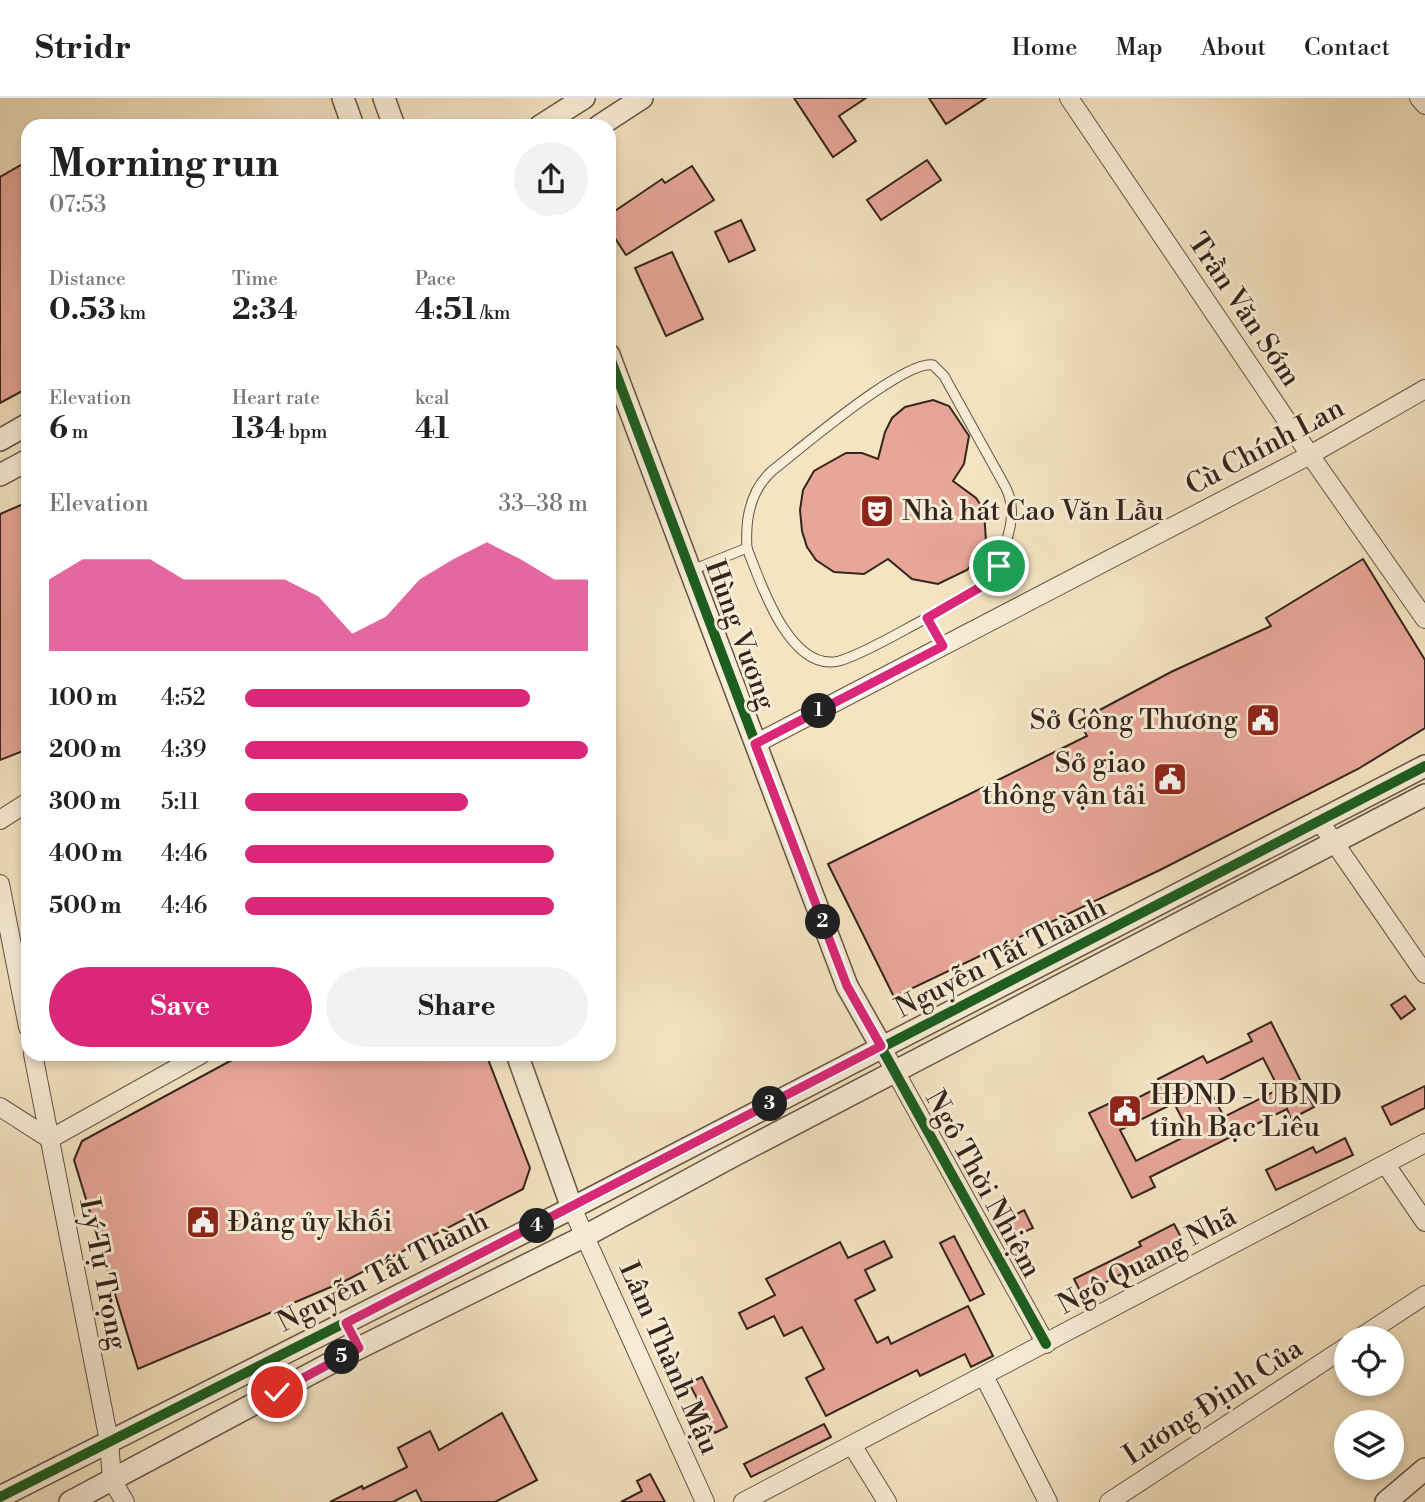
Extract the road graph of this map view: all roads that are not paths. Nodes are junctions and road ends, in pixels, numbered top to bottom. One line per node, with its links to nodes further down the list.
1 (344, 98): 8 (street)
2 (384, 98): 9 (street)
3 (584, 98): 10 (street)
4 (642, 98): 11 (street)
5 (1069, 98): 16 (street, Trần Văn Sớm)
6 (1419, 98): 7 (street)
7 (1425, 104)
8 (351, 119)
9 (392, 119)
10 (551, 119)
11 (610, 119)
12 (616, 373): 20 (street, Hùng Vương)
13 (1425, 389): 16 (street, Cù Chính Lan)
14 (21, 428): 15 (street)
15 (0, 440)
16 (1310, 455): 22 (street, Trần Văn Sớm); 23 (street, Cù Chính Lan)
17 (21, 464): 18 (street)
18 (0, 475)
19 (747, 548): 20 (lane); 21 (lane); 21 (lane)
20 (692, 570): 24 (street, Hùng Vương)
21 (927, 618): 23 (lane)
22 (1425, 619)
23 (943, 646): 24 (street, Cù Chính Lan)
24 (755, 744): 36 (street, Hùng Vương)
25 (1425, 766): 28 (street, Nguyễn Tất Thành)
26 (1425, 795): 30 (street, Nguyễn Tất Thành)
27 (21, 806): 29 (street)
28 (1318, 819): 30 (street); 32 (street, Nguyễn Tất Thành)
29 (0, 820)
30 (1333, 841): 33 (street, Nguyễn Tất Thành); 34 (street)
31 (0, 884): 35 (street)
32 (1091, 937): 33 (street); 36 (street, Nguyễn Tất Thành)
33 (1105, 962): 40 (street, Nguyễn Tất Thành)
34 (1425, 974)
35 (21, 991)
36 (881, 1046): 40 (street, Ngô Thời Nhiệm); 42 (street, Nguyễn Tất Thành)
37 (34, 1061): 43 (street, Lý Tự Trọng)
38 (189, 1061): 43 (street)
39 (520, 1061): 47 (street)
40 (896, 1072): 45 (street, Nguyễn Tất Thành); 53 (street, Ngô Thời Nhiệm)
41 (0, 1107): 43 (street)
42 (720, 1130): 45 (street); 47 (street, Nguyễn Tất Thành)
43 (50, 1139): 57 (street, Lý Tự Trọng)
44 (1425, 1143): 46 (street, Ngô Quang Nhã)
45 (733, 1156): 49 (street, Nguyễn Tất Thành)
46 (1385, 1165): 48 (street); 53 (street, Ngô Quang Nhã)
47 (572, 1208): 49 (street, Lâm Thành Mậu); 51 (street, Nguyễn Tất Thành)
48 (1425, 1222)
49 (585, 1236): 54 (street, Nguyễn Tất Thành); 64 (street, Lâm Thành Mậu)
50 (1425, 1295): 52 (street)
51 (346, 1323): 54 (street); 57 (street, Nguyễn Tất Thành)
52 (1378, 1326)
53 (1046, 1344): 56 (street, Ngô Quang Nhã)
54 (359, 1348): 60 (street, Nguyễn Tất Thành)
55 (1334, 1355): 68 (street, Lương Định Của)
56 (984, 1377): 58 (street, Ngô Quang Nhã); 67 (street)
57 (109, 1441): 60 (street, Lý Tự Trọng); 61 (street, Nguyễn Tất Thành)
58 (852, 1445): 65 (street, Ngô Quang Nhã); 66 (street)
59 (1425, 1469): 69 (street)
60 (112, 1480): 62 (street, Nguyễn Tất Thành); 63 (street, Lý Tự Trọng)
61 (0, 1497)
62 (69, 1502)
63 (125, 1502)
64 (705, 1502)
65 (743, 1502)
66 (887, 1502)
67 (1048, 1502)
68 (1109, 1502)
69 (1386, 1502)

